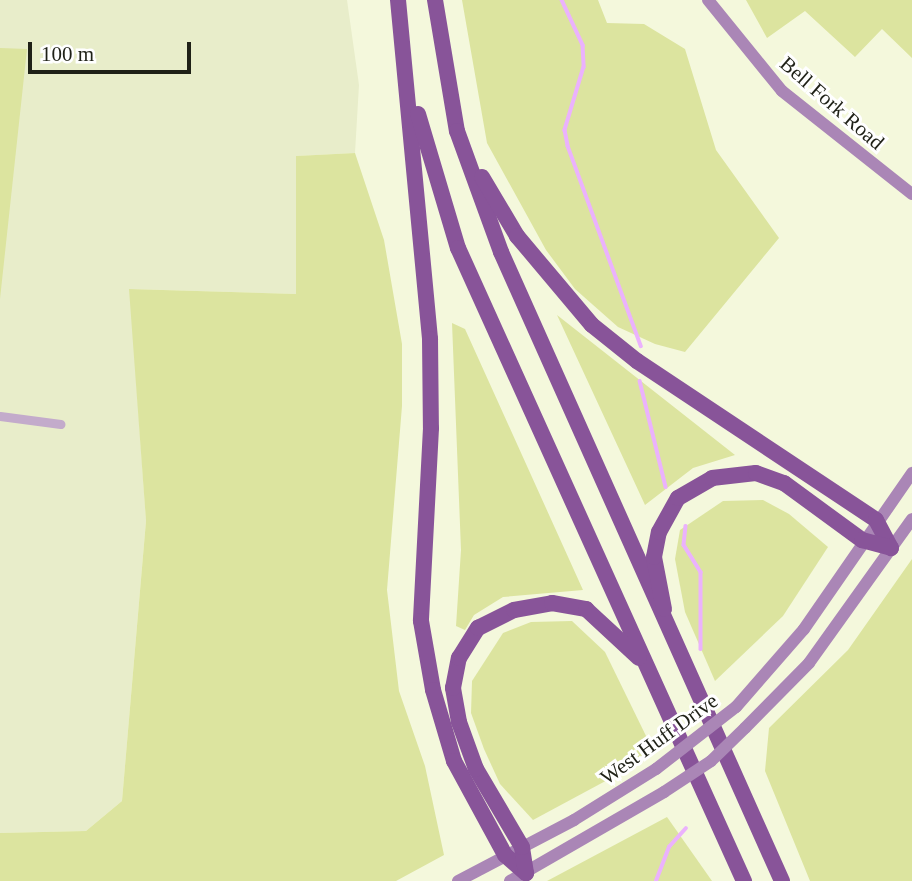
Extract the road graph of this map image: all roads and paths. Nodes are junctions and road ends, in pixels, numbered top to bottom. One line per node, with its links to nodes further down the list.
1 (398, 0): 4 (highway)
2 (435, 0): 5 (highway)
3 (708, 0): 6 (main road, Bell Fork Road)
4 (408, 70): 15 (highway); 17 (highway)
5 (457, 131): 11 (highway); 14 (highway)
6 (912, 194)
7 (0, 416): 8 (street)
8 (60, 424)
9 (912, 473): 11 (main road, West Huff Drive)
10 (912, 519): 13 (main road, West Huff Drive)
11 (876, 520): 12 (main road, West Huff Drive); 13 (highway)
12 (862, 540): 13 (highway); 14 (highway); 16 (main road, West Huff Drive, bridge)
13 (891, 548): 18 (main road, West Huff Drive, bridge)
14 (670, 640): 22 (highway)
15 (647, 667): 16 (highway); 21 (highway)
16 (522, 847): 17 (main road, West Huff Drive); 18 (highway)
17 (505, 855): 18 (highway); 19 (main road, West Huff Drive)
18 (526, 873): 20 (main road, West Huff Drive)
19 (458, 881)
20 (510, 881)
21 (744, 881)
22 (782, 881)

